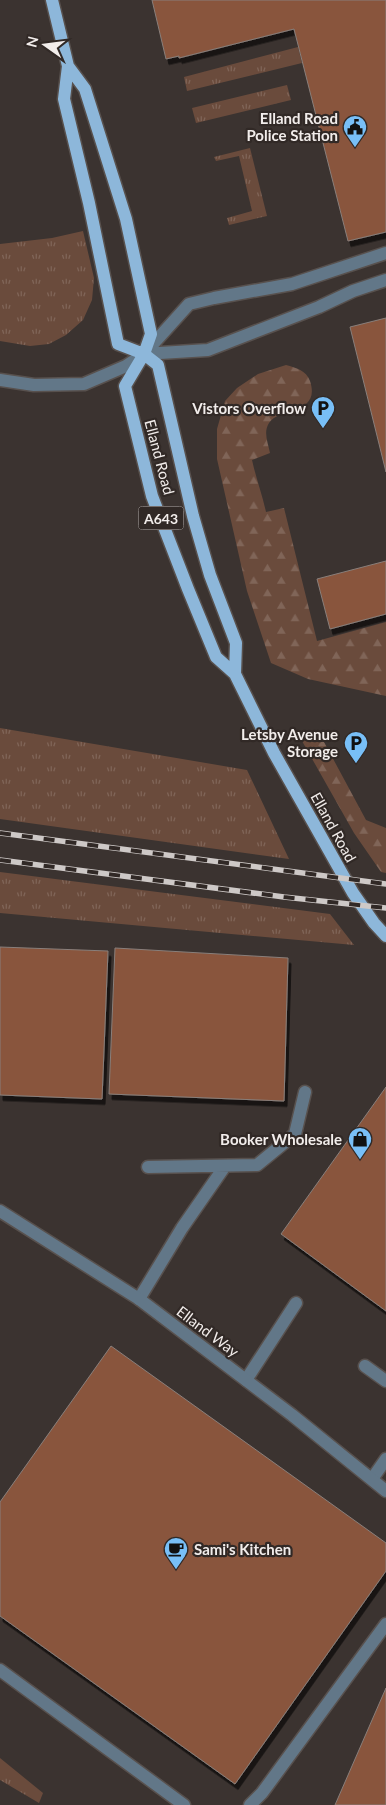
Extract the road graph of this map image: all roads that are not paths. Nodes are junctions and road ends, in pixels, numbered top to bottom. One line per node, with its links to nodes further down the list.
1 (52, 0): 2 (main road, Elland Road / A643)
2 (68, 66): 5 (main road, Elland Road / A643); 5 (main road, Elland Road / A643)
3 (386, 253): 5 (street)
4 (386, 280): 5 (street)
5 (144, 354): 6 (street); 7 (main road, Elland Road / A643); 7 (main road, Elland Road / A643)
6 (0, 380)
7 (235, 674): 8 (main road, Elland Road / A643)
8 (386, 936)
9 (305, 1092): 10 (street)
10 (224, 1166): 11 (street); 13 (street)
11 (148, 1167)
12 (0, 1211): 13 (street, Elland Way)
13 (139, 1299): 16 (street, Elland Way)
14 (296, 1302): 16 (street)
15 (365, 1366): 17 (street)
16 (246, 1380): 19 (street, Elland Way)
17 (386, 1381)
18 (386, 1459): 19 (street)
19 (372, 1480): 20 (street, Elland Way)
20 (386, 1491)
21 (386, 1624): 24 (street)
22 (0, 1670): 23 (street)
23 (184, 1805)
24 (250, 1805)

